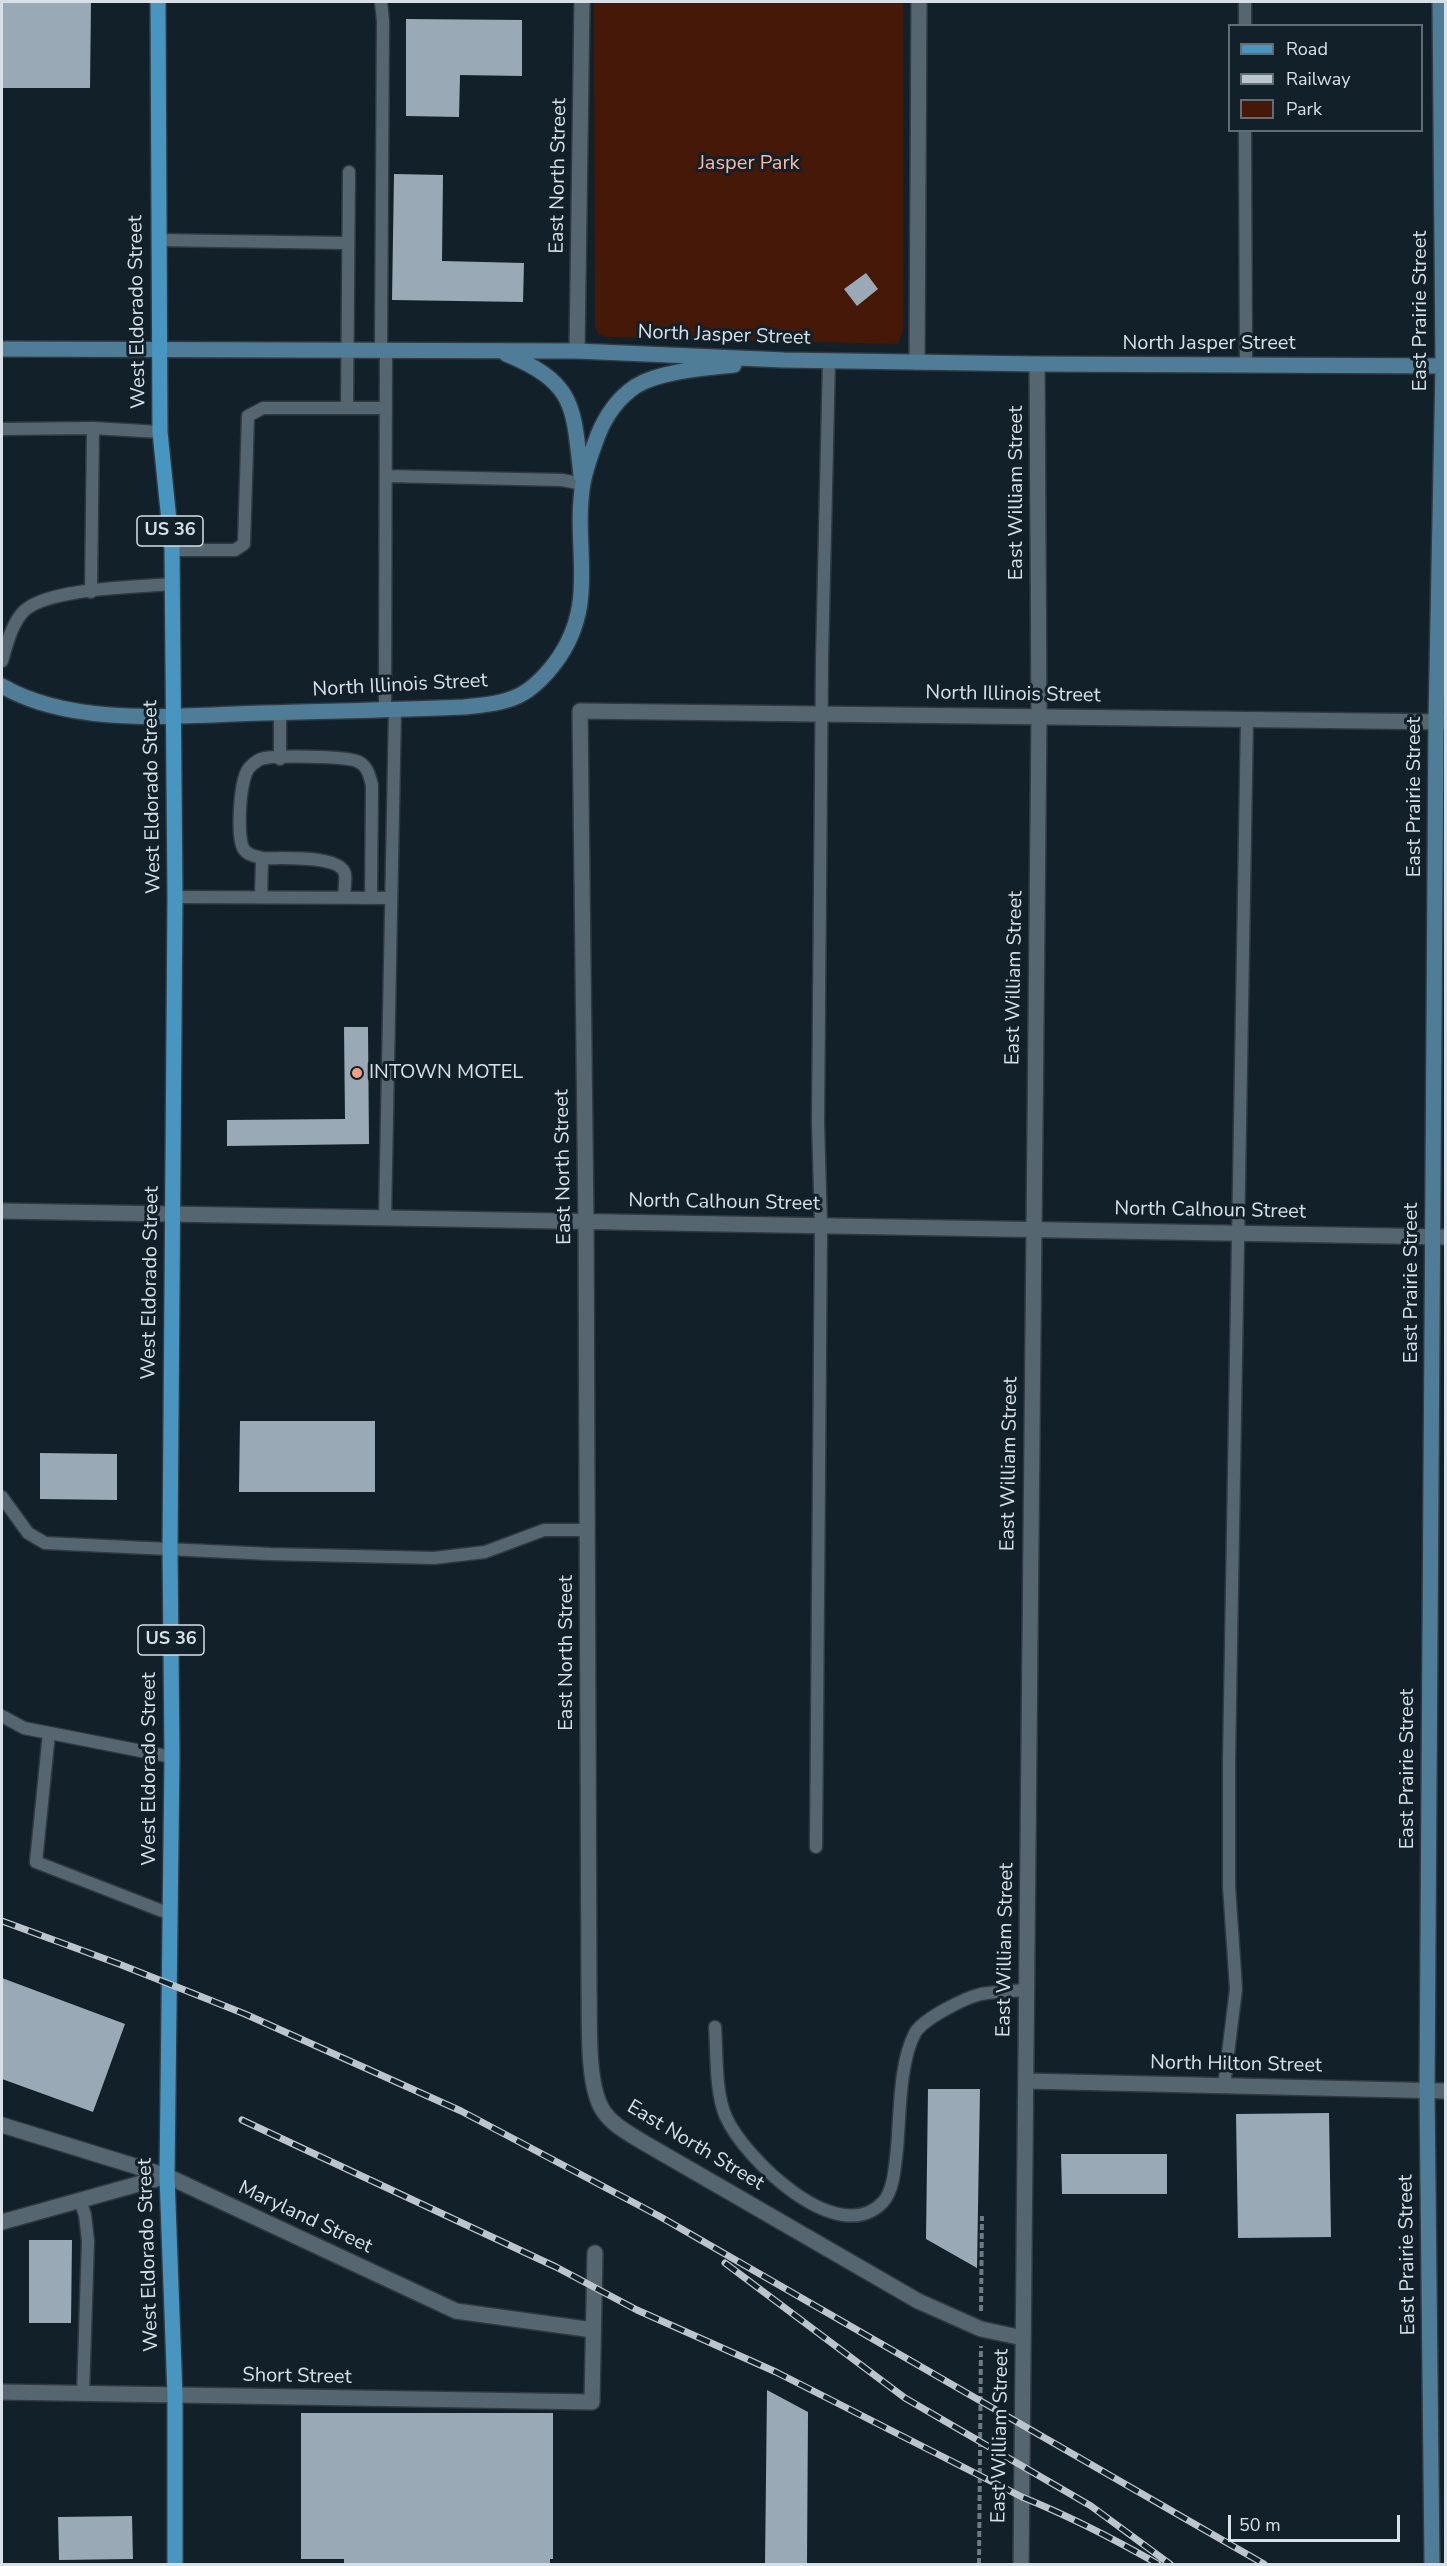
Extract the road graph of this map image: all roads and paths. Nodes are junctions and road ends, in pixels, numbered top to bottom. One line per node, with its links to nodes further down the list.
1 (158, 2): 10 (main road, West Eldorado Street / US 36)
2 (381, 2): 16 (lane)
3 (582, 2): 18 (street, East North Street)
4 (919, 2): 22 (street)
5 (1245, 2): 7 (lane)
6 (1440, 2): 25 (street, East Prairie Street)
7 (1245, 24)
8 (1245, 132): 24 (lane)
9 (349, 172): 11 (lane)
10 (158, 240): 11 (lane); 12 (main road, West Eldorado Street / US 36)
11 (347, 243): 15 (lane)
12 (160, 348): 14 (street, North Jasper Street); 15 (street, North Jasper Street); 30 (main road, West Eldorado Street / US 36)
13 (2, 349): 14 (street, North Jasper Street)
14 (48, 349): 19 (street)
15 (345, 349): 16 (street, North Jasper Street); 26 (lane)
16 (384, 349): 17 (street, North Jasper Street); 27 (lane)
17 (498, 350): 18 (street, North Jasper Street); 32 (street)
18 (577, 351): 20 (street, North Jasper Street)
19 (2, 354)
20 (784, 360): 21 (street, North Jasper Street); 32 (street, North Illinois Street)
21 (829, 360): 22 (street, North Jasper Street); 41 (lane)
22 (917, 362): 23 (street, North Jasper Street)
23 (1037, 364): 24 (street, North Jasper Street); 43 (street, East William Street)
24 (1246, 366): 25 (street, North Jasper Street)
25 (1444, 366): 45 (street, East Prairie Street)
26 (346, 408): 27 (lane); 33 (lane)
27 (386, 408): 31 (lane)
28 (93, 428): 29 (lane); 30 (lane); 35 (lane)
29 (2, 429)
30 (160, 432): 33 (main road, West Eldorado Street / US 36)
31 (386, 476): 32 (lane); 38 (lane)
32 (582, 484): 38 (street, North Illinois Street)
33 (172, 550): 34 (main road, West Eldorado Street / US 36)
34 (172, 584): 35 (lane); 42 (main road, West Eldorado Street / US 36)
35 (91, 592): 36 (lane)
36 (2, 661)
37 (2, 686): 42 (street, North Illinois Street)
38 (390, 710): 40 (street, North Illinois Street); 52 (lane)
39 (579, 711): 41 (street, North Illinois Street); 56 (street, East North Street)
40 (280, 712): 42 (street, North Illinois Street); 46 (lane)
41 (822, 714): 43 (street, North Illinois Street); 57 (lane)
42 (172, 715): 48 (main road, West Eldorado Street / US 36)
43 (1038, 717): 44 (street, North Illinois Street); 58 (street, East William Street)
44 (1247, 719): 45 (street, North Illinois Street); 59 (lane)
45 (1441, 722): 60 (street, East Prairie Street)
46 (279, 759): 47 (lane); 51 (lane)
47 (262, 858): 49 (lane); 50 (lane)
48 (175, 897): 49 (lane); 54 (main road, West Eldorado Street / US 36)
49 (261, 897): 50 (lane)
50 (344, 898): 51 (lane)
51 (371, 898): 52 (lane)
52 (392, 898): 55 (lane)
53 (2, 1211): 54 (street, North Calhoun Street)
54 (173, 1214): 55 (street, North Calhoun Street); 63 (main road, West Eldorado Street / US 36)
55 (385, 1218): 56 (street, North Calhoun Street)
56 (586, 1221): 57 (street, North Calhoun Street); 62 (street, East North Street)
57 (821, 1226): 58 (street, North Calhoun Street); 67 (lane)
58 (1034, 1229): 59 (street, North Calhoun Street); 69 (street, East William Street)
59 (1238, 1233): 60 (street, North Calhoun Street); 72 (lane)
60 (1439, 1237): 73 (street, East Prairie Street)
61 (2, 1497): 63 (lane)
62 (587, 1530): 63 (lane); 81 (street, East North Street)
63 (170, 1549): 66 (main road, West Eldorado Street / US 36)
64 (2, 1716): 65 (lane)
65 (49, 1733): 66 (lane); 68 (lane)
66 (172, 1758): 68 (main road, West Eldorado Street / US 36)
67 (816, 1847)
68 (170, 1914): 76 (main road, West Eldorado Street / US 36)
69 (1027, 1990): 70 (lane); 71 (street, East William Street)
70 (715, 2027)
71 (1026, 2081): 72 (street, North Hilton Street); 83 (street, East William Street)
72 (1224, 2086): 73 (street, North Hilton Street)
73 (1428, 2091): 74 (street, North Hilton Street); 90 (street, East Prairie Street)
74 (1446, 2091)
75 (2, 2125): 76 (street, Maryland Street)
76 (167, 2176): 77 (street); 82 (street, Maryland Street); 86 (main road, West Eldorado Street / US 36)
77 (80, 2200): 79 (street); 85 (lane)
78 (982, 2216): 81 (path)
79 (2, 2222)
80 (595, 2253): 82 (street)
81 (981, 2329): 83 (street, East North Street); 88 (path)
82 (593, 2330): 86 (street, Short Street)
83 (1023, 2338): 89 (street, East William Street)
84 (2, 2392): 85 (street, Short Street)
85 (83, 2394): 86 (street, Short Street)
86 (175, 2396): 87 (main road, West Eldorado Street / US 36)
87 (175, 2565)
88 (980, 2565)
89 (1021, 2565)
90 (1432, 2565)

